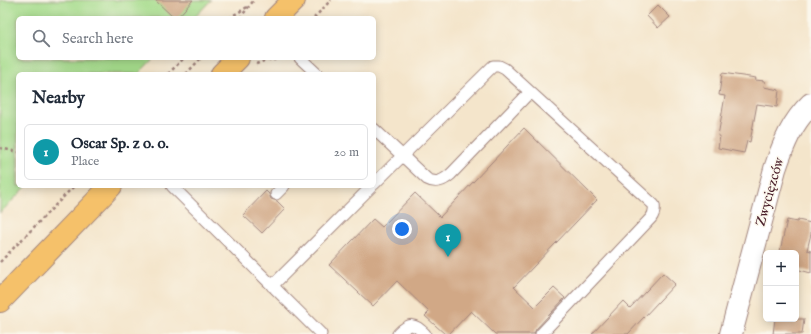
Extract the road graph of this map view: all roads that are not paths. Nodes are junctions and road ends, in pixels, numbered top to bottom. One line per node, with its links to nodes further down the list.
1 (294, 0): 2 (main road)
2 (278, 16)
3 (302, 60): 6 (lane)
4 (246, 62): 5 (main road)
5 (226, 72)
6 (315, 72)
7 (530, 92): 10 (lane); 10 (lane); 22 (lane)
8 (811, 104): 23 (street, Zwycięzców)
9 (376, 131): 10 (lane)
10 (402, 156): 11 (lane)
11 (376, 182)
12 (110, 188): 18 (main road)
13 (174, 188): 17 (lane)
14 (282, 188): 16 (lane)
15 (370, 188): 17 (lane)
16 (276, 194)
17 (272, 286): 19 (lane)
18 (0, 301)
19 (321, 334)
20 (398, 334): 21 (lane)
21 (424, 334)
22 (541, 334)
23 (731, 334)

